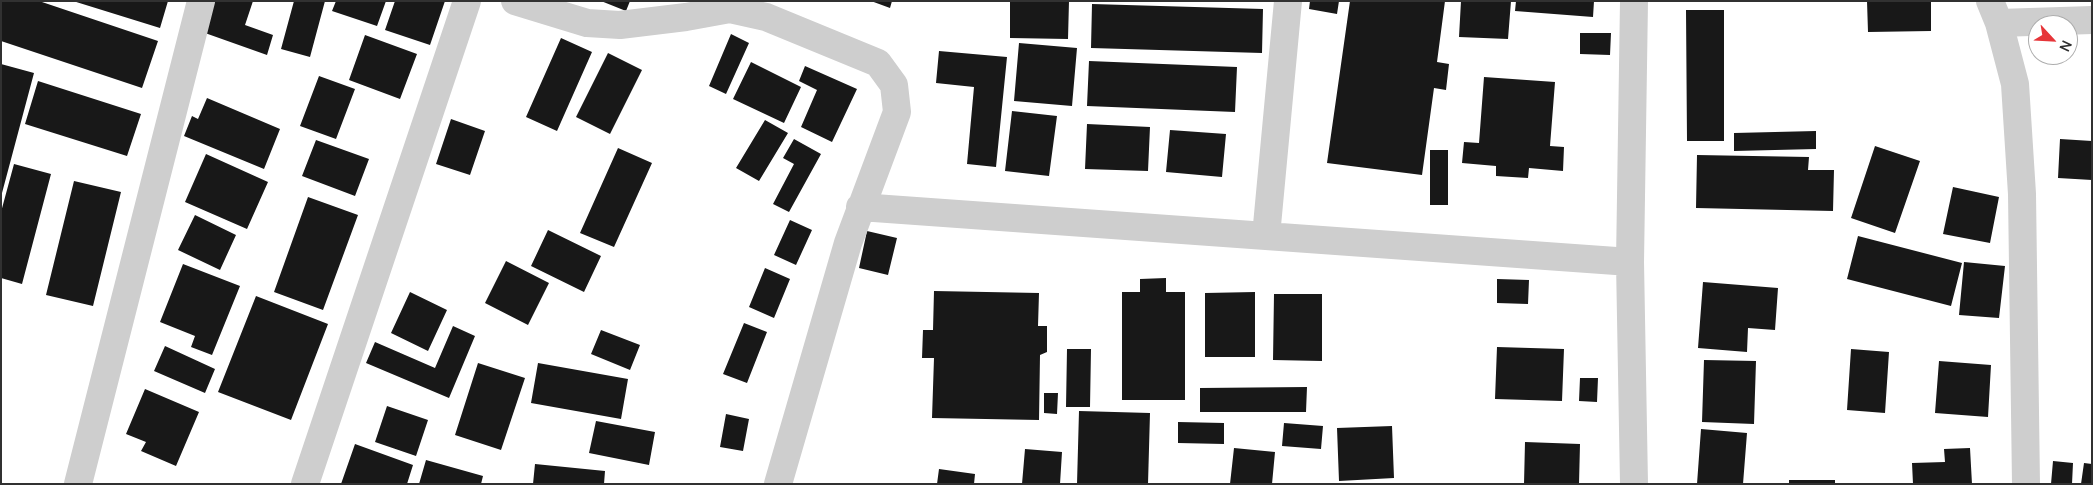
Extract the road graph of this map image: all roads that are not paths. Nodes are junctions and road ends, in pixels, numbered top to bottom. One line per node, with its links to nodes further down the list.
1 (201, 1): 11 (street)
2 (467, 1): 12 (street)
3 (515, 1): 8 (street)
4 (1288, 1): 9 (street)
5 (1634, 1): 10 (street)
6 (1995, 12): 7 (street); 15 (street)
7 (2092, 20)
8 (860, 207): 9 (street); 13 (street)
9 (1266, 236): 10 (street)
10 (1630, 262): 14 (street)
11 (78, 484)
12 (305, 484)
13 (778, 484)
14 (1634, 484)
15 (2026, 484)

